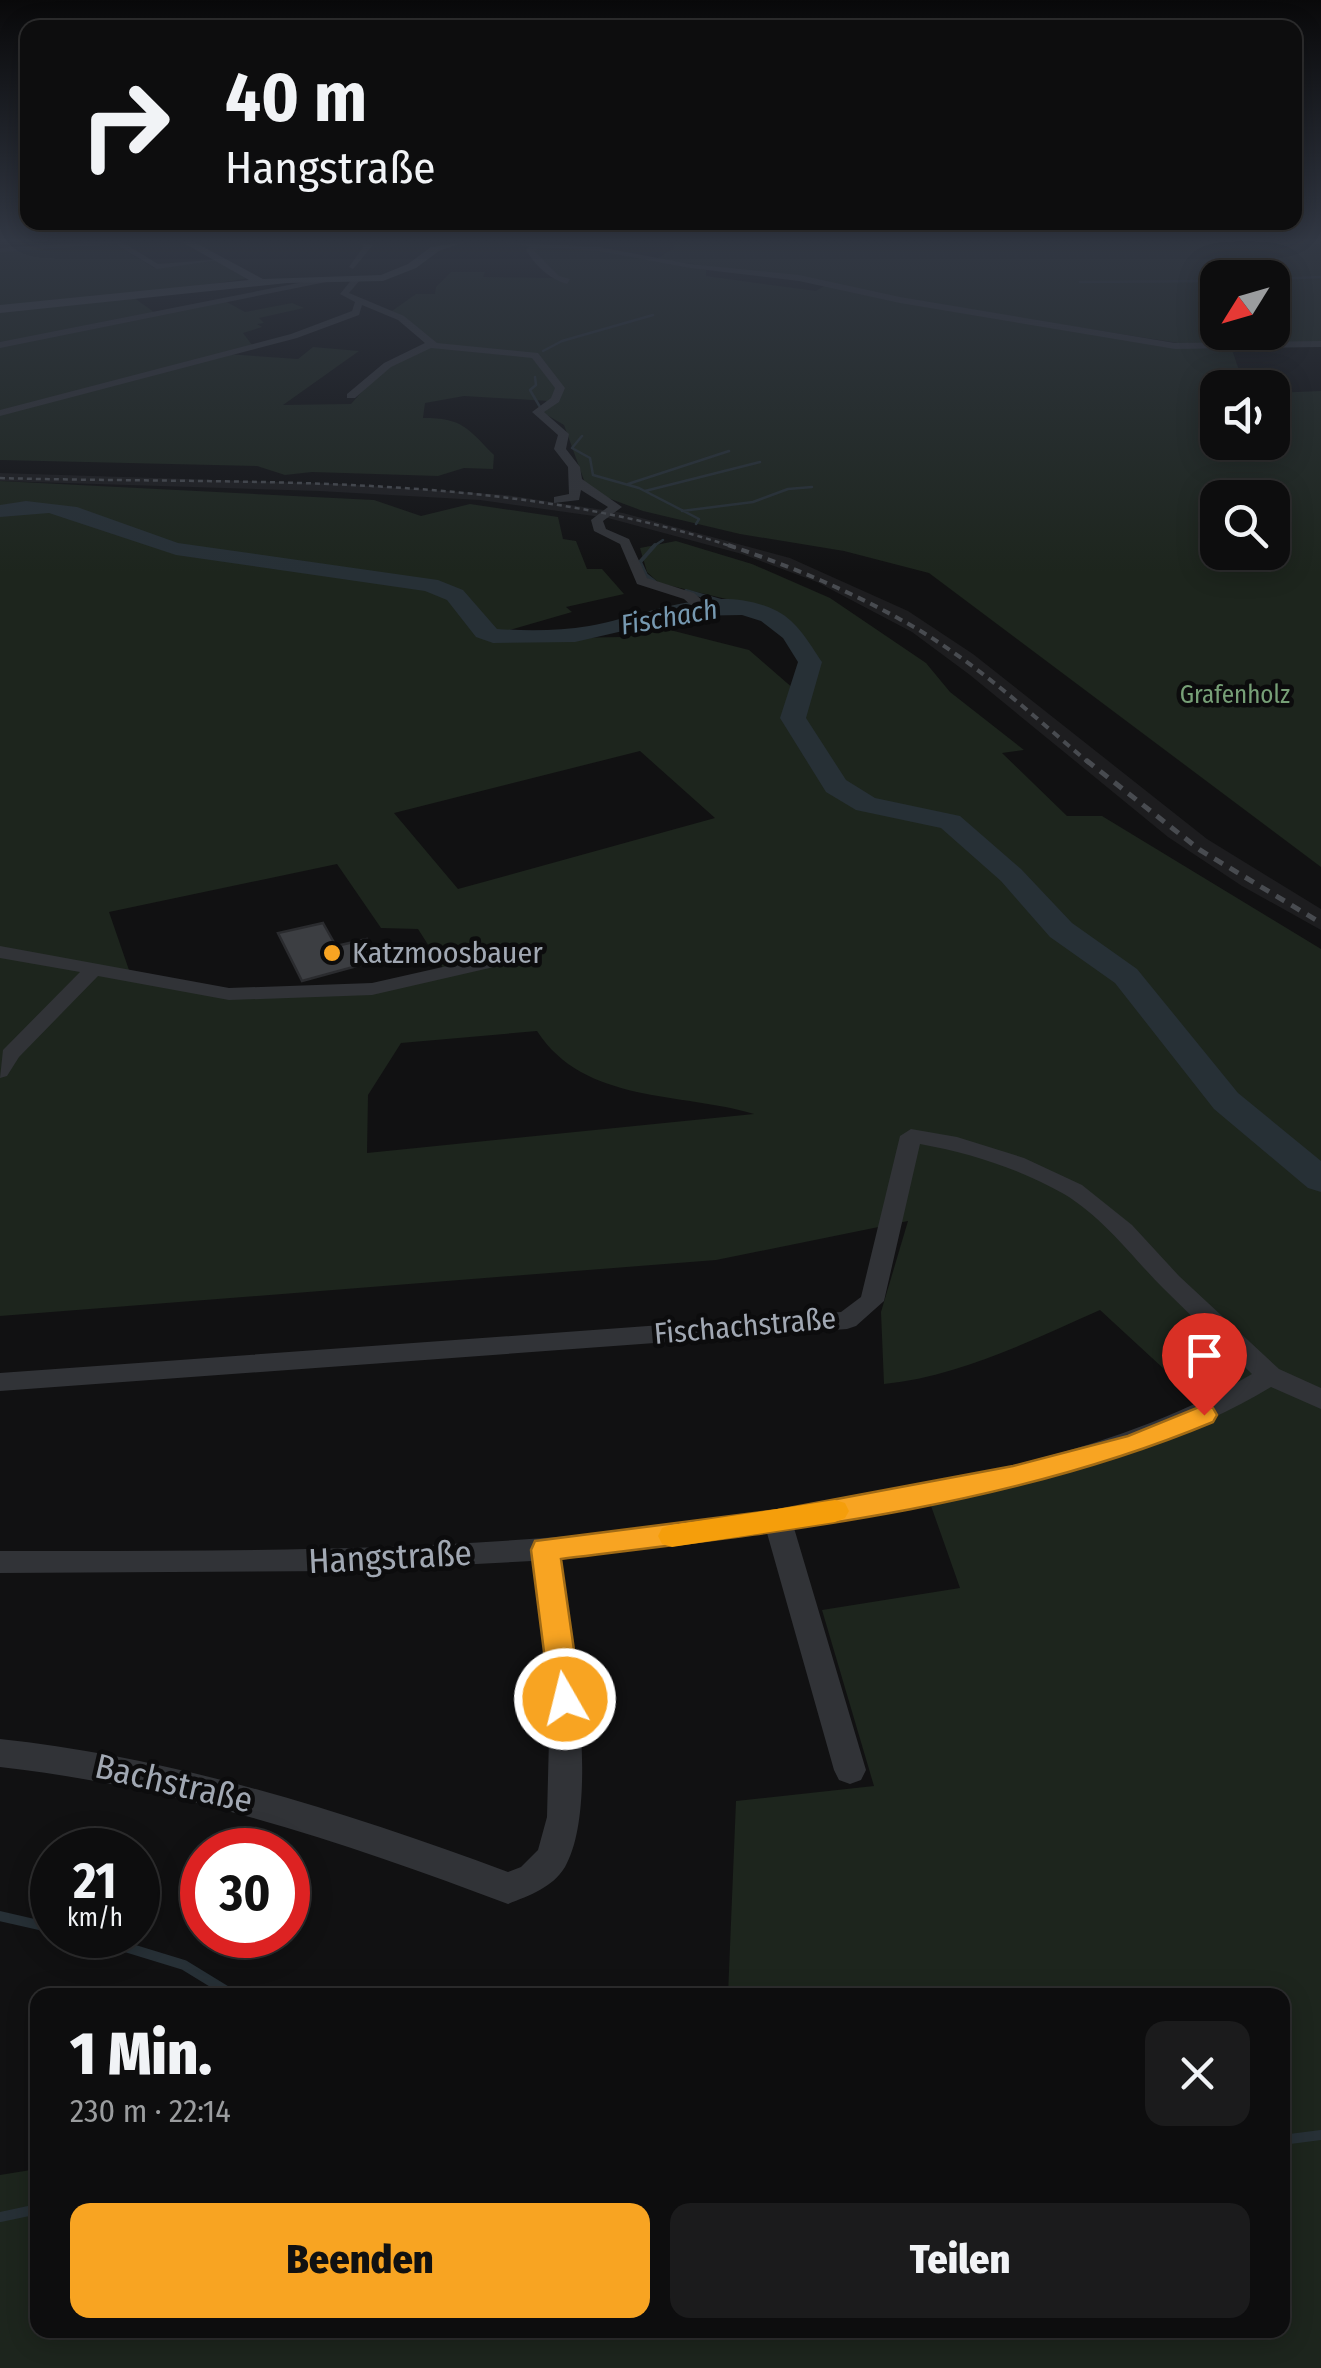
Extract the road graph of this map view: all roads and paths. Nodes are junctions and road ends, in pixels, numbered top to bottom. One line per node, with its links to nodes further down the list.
1 (231, 353): 5 (street)
2 (414, 353): 4 (street)
3 (521, 353): 6 (street)
4 (352, 396)
5 (0, 413)
6 (576, 482): 7 (street); 8 (street)
7 (558, 500)
8 (703, 607)
9 (0, 952): 11 (street)
10 (487, 964): 11 (street)
11 (92, 971): 12 (street)
12 (0, 1072)
13 (1270, 1376): 14 (street, Fischachstraße); 15 (street); 16 (street, Hangstraße)
14 (0, 1382)
15 (1321, 1400)
16 (778, 1521): 17 (street, Hangstraße); 20 (street)
17 (546, 1550): 18 (street, Hangstraße); 19 (street, Bachstraße)
18 (0, 1562)
19 (0, 1752)
20 (850, 1770)

